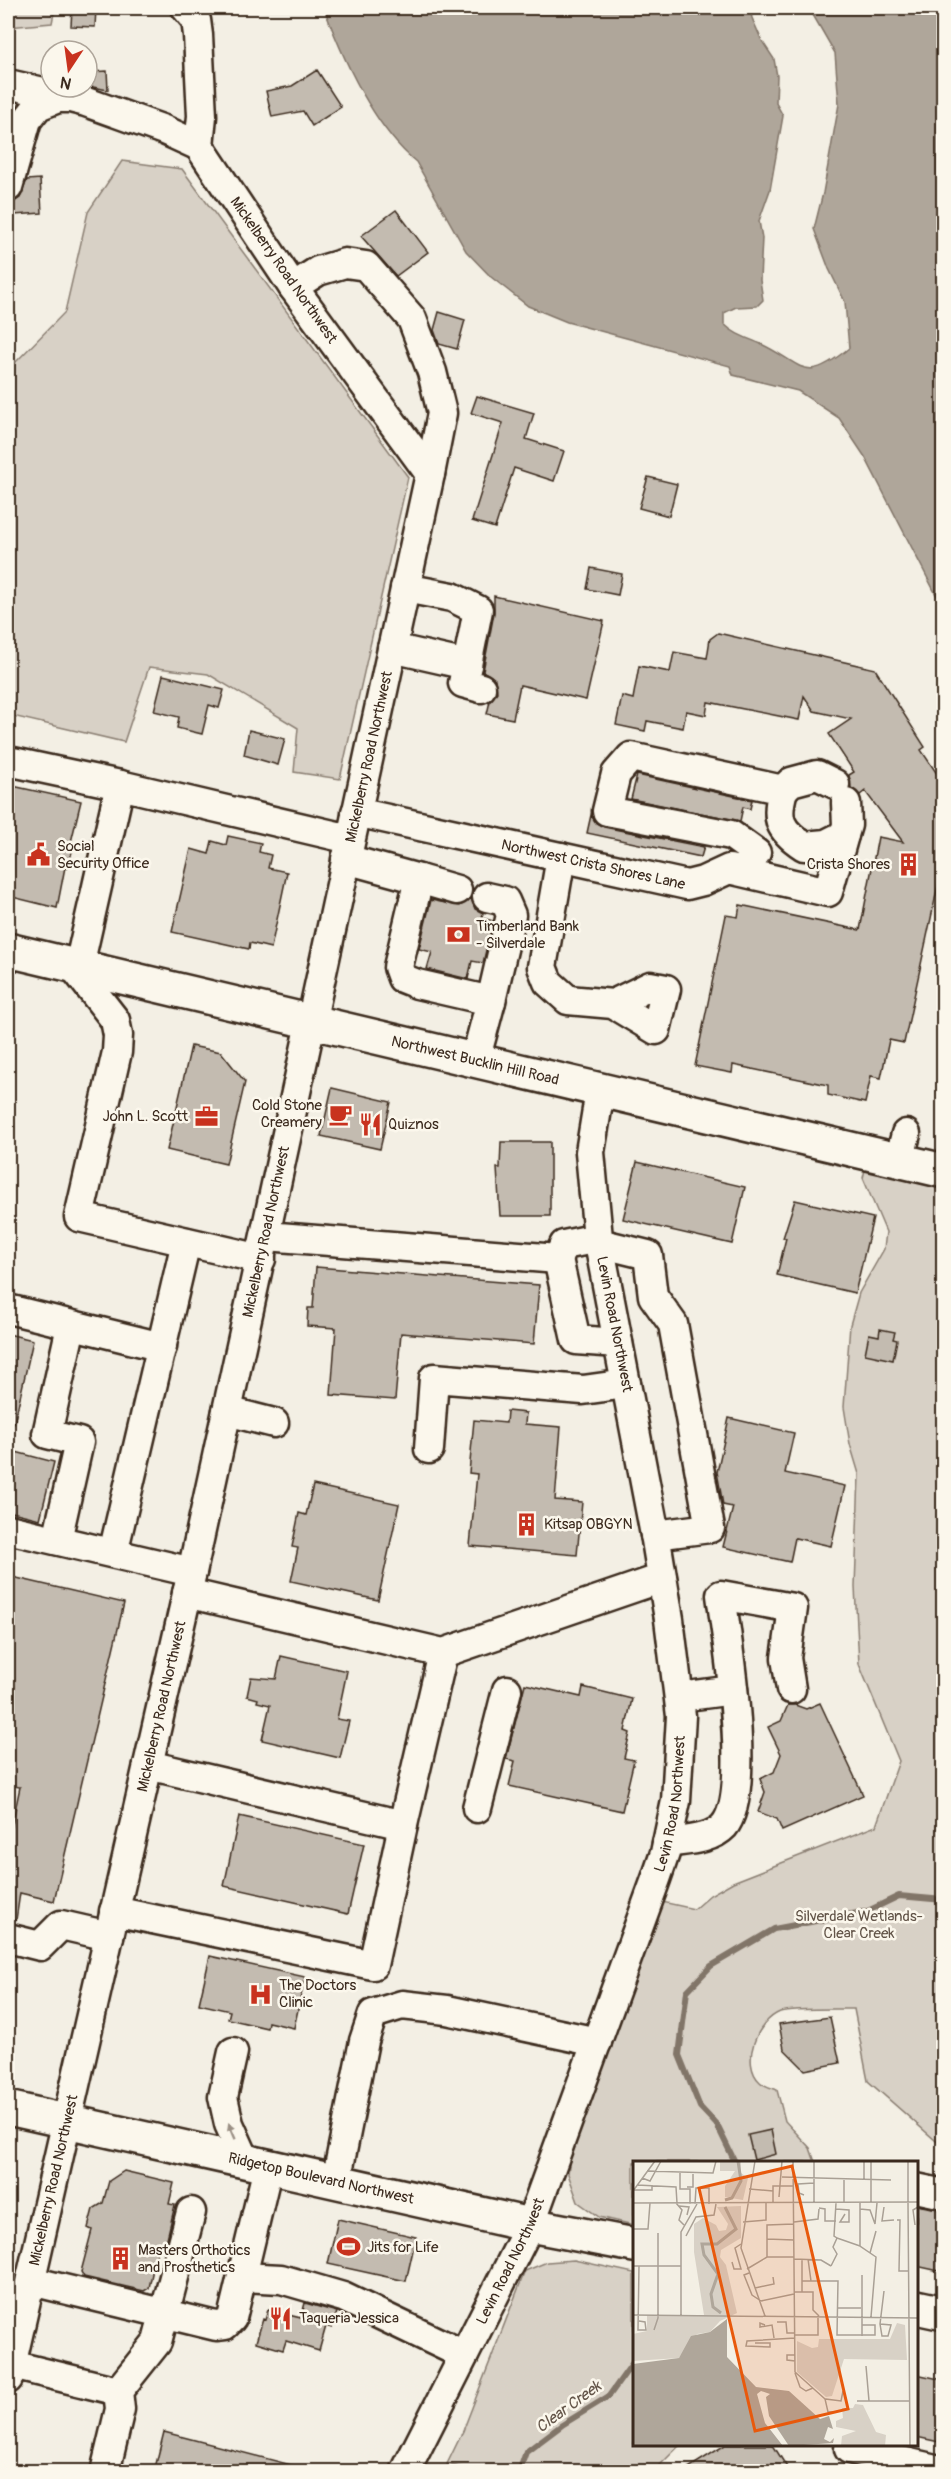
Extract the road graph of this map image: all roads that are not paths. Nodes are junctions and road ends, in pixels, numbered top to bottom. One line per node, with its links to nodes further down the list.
1 (186, 8): 6 (street)
2 (8, 84): 3 (street)
3 (39, 91)
4 (58, 99): 7 (street)
5 (73, 99): 6 (street)
6 (199, 147): 8 (street, Mickelberry Road Northwest)
7 (8, 187)
8 (293, 287): 9 (street, Mickelberry Road Northwest); 9 (street)
9 (430, 474): 10 (street, Mickelberry Road Northwest)
10 (405, 588): 11 (street, Mickelberry Road Northwest); 11 (street)
11 (392, 648): 15 (street, Mickelberry Road Northwest)
12 (8, 760): 13 (street)
13 (120, 785): 18 (street); 26 (street)
14 (783, 790): 16 (street); 17 (street); 19 (street)
15 (356, 812): 18 (street, Mickelberry Road Northwest); 20 (street, Northwest Crista Shores Lane)
16 (785, 834): 17 (street); 19 (street, Northwest Crista Shores Lane)
17 (844, 835): 21 (street)
18 (348, 849): 22 (street); 29 (street, Mickelberry Road Northwest)
19 (756, 853): 21 (street, Northwest Crista Shores Lane)
20 (561, 857): 21 (street, Northwest Crista Shores Lane); 28 (street)
21 (729, 869)
22 (419, 879): 23 (street); 27 (street)
23 (458, 890)
24 (487, 897): 27 (street)
25 (8, 950): 26 (main road, Northwest Bucklin Hill Road)
26 (76, 966): 29 (main road, Northwest Bucklin Hill Road); 34 (street)
27 (491, 1001): 30 (street)
28 (613, 1004)
29 (312, 1023): 30 (main road, Northwest Bucklin Hill Road); 35 (street, Mickelberry Road Northwest)
30 (475, 1061): 31 (main road, Northwest Bucklin Hill Road)
31 (600, 1091): 32 (main road, Northwest Bucklin Hill Road); 33 (street, Levin Road Northwest)
32 (941, 1171)
33 (598, 1241): 36 (street); 39 (street, Levin Road Northwest); 46 (street)
34 (186, 1242): 35 (street); 40 (street)
35 (263, 1248): 36 (street); 42 (street, Mickelberry Road Northwest)
36 (558, 1258): 39 (street)
37 (8, 1310): 38 (street)
38 (71, 1326): 40 (street); 47 (street)
39 (618, 1343): 41 (street, Levin Road Northwest)
40 (162, 1347): 48 (street)
41 (626, 1384): 44 (street); 46 (street, Levin Road Northwest)
42 (227, 1412): 43 (street); 50 (street, Mickelberry Road Northwest)
43 (274, 1423)
44 (429, 1449)
45 (8, 1529): 47 (street)
46 (655, 1535): 49 (street, Levin Road Northwest)
47 (57, 1540): 48 (street)
48 (113, 1553): 50 (street)
49 (662, 1578): 51 (street); 55 (street, Levin Road Northwest)
50 (190, 1582): 51 (street); 56 (street, Mickelberry Road Northwest)
51 (443, 1653): 58 (street)
52 (791, 1689): 54 (street)
53 (507, 1690): 57 (street)
54 (733, 1690): 55 (street); 59 (street)
55 (680, 1697): 59 (street, Levin Road Northwest)
56 (148, 1765): 58 (street); 60 (street, Mickelberry Road Northwest)
57 (477, 1808)
58 (403, 1825): 60 (street)
59 (667, 1843): 62 (street, Levin Road Northwest)
60 (112, 1923): 61 (street); 65 (street, Mickelberry Road Northwest)
61 (8, 1938)
62 (597, 2042): 67 (street); 71 (street, Levin Road Northwest)
63 (233, 2052): 66 (street, one-way to 63)
64 (8, 2108): 65 (main road, Ridgetop Boulevard Northwest)
65 (66, 2122): 66 (main road, Ridgetop Boulevard Northwest); 74 (street, Mickelberry Road Northwest)
66 (257, 2164): 67 (main road, Ridgetop Boulevard Northwest); 73 (street)
67 (336, 2182): 71 (main road, Ridgetop Boulevard Northwest)
68 (918, 2188): 69 (street)
69 (944, 2194)
70 (191, 2212): 76 (street)
71 (530, 2225): 72 (main road, Ridgetop Boulevard Northwest); 78 (street, Levin Road Northwest)
72 (633, 2245)
73 (242, 2277): 76 (street); 78 (street)
74 (31, 2282): 76 (street); 79 (street, Mickelberry Road Northwest)
75 (918, 2307): 77 (main road)
76 (165, 2313): 80 (street)
77 (944, 2313)
78 (464, 2355): 84 (street, Levin Road Northwest)
79 (9, 2369): 80 (street)
80 (118, 2391): 83 (street)
81 (850, 2446): 82 (street)
82 (944, 2471)
83 (105, 2472)
84 (405, 2472)

